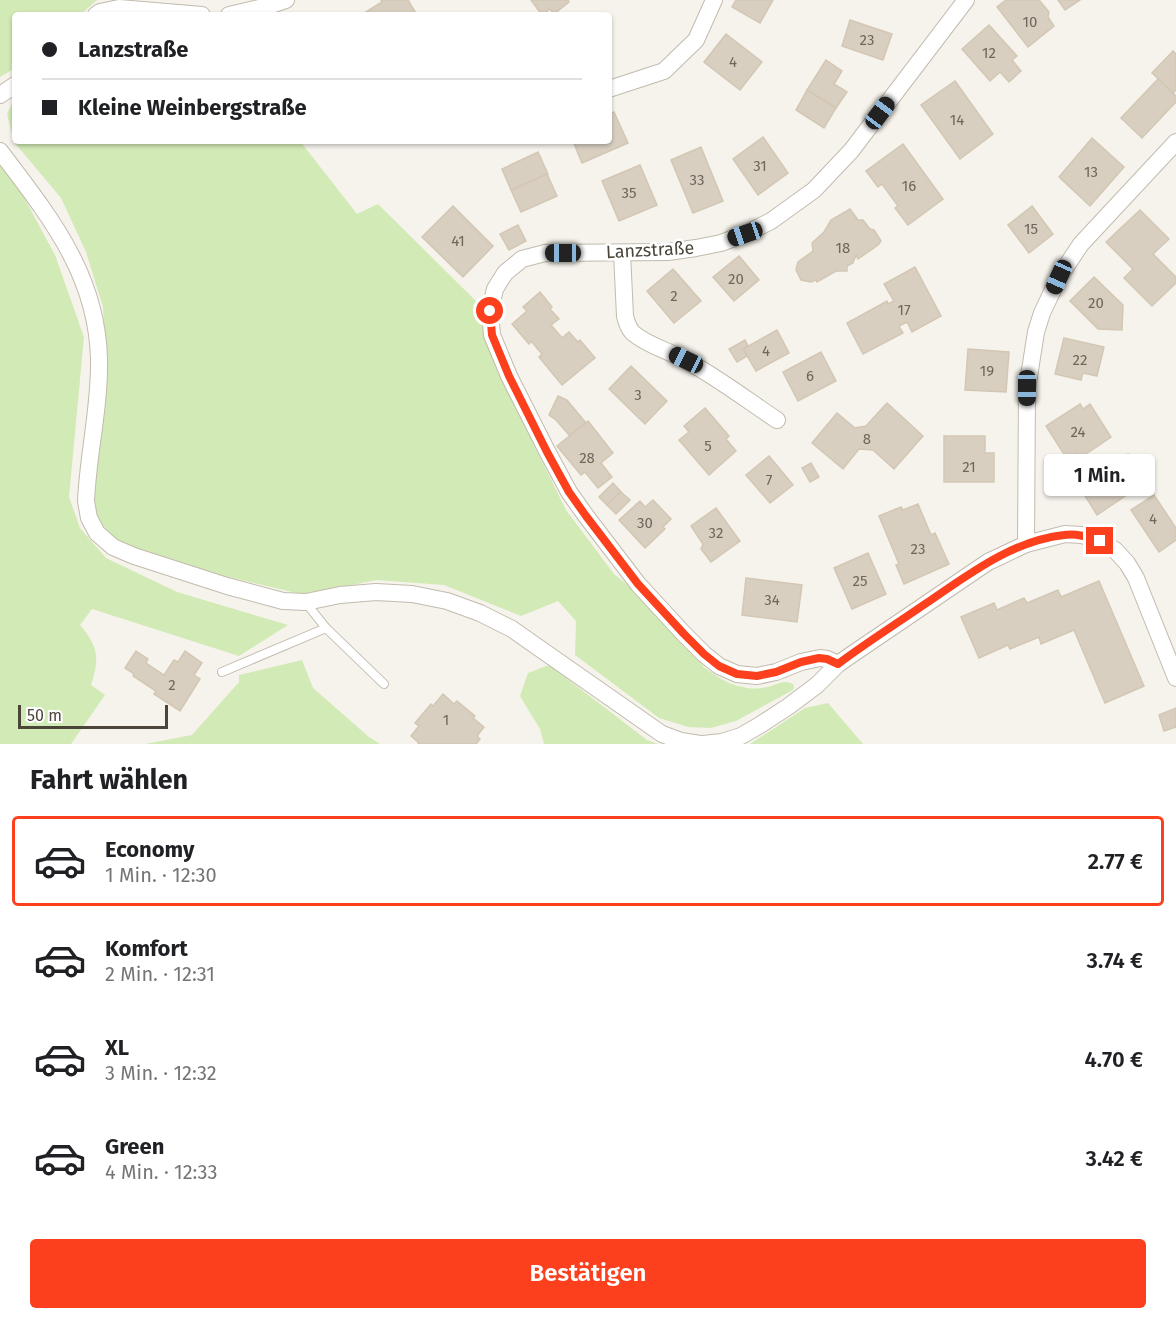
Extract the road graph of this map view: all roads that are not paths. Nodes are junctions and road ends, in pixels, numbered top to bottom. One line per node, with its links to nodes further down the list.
1 (286, 0): 6 (street)
2 (714, 0): 7 (street)
3 (966, 0): 10 (street, Lanzstraße)
4 (100, 12): 5 (street)
5 (166, 12)
6 (242, 12)
7 (612, 88)
8 (1176, 142): 12 (street)
9 (0, 152): 13 (street)
10 (622, 253): 11 (street); 15 (street, Lanzstraße)
11 (777, 420)
12 (1026, 544): 15 (street); 17 (street)
13 (306, 602): 14 (lane); 19 (street)
14 (326, 628): 16 (lane); 18 (lane)
15 (838, 664): 19 (street)
16 (222, 672)
17 (1176, 678)
18 (384, 684)
19 (702, 744)

